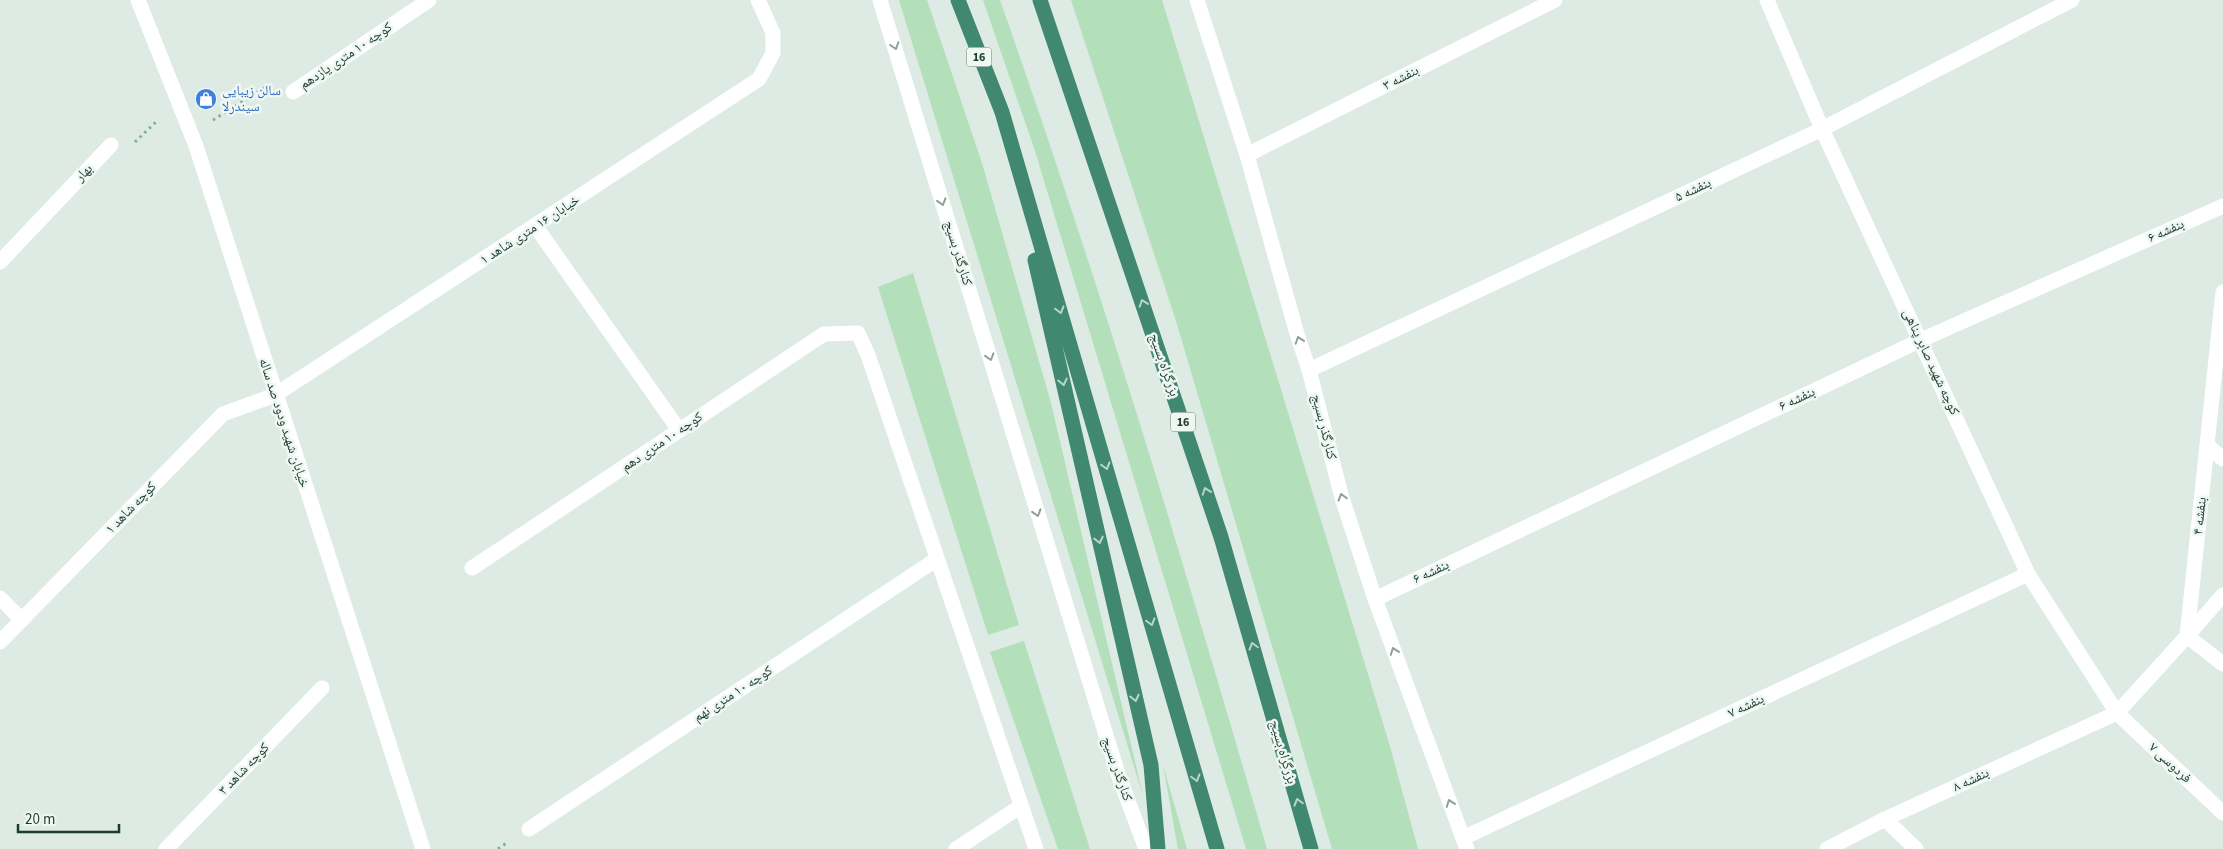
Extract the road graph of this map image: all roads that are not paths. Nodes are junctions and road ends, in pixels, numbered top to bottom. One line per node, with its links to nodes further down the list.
1 (138, 0): 22 (street, خیابان شهید ودود صد ساله)
2 (429, 0): 11 (street, کوچه ۱۰ متری یازدهم)
3 (758, 0): 17 (street, خیابان ۱۶ متری شاهد ۱)
4 (880, 0): 47 (street, کنارگذر بسیج, one-way to 47)
5 (958, 0): 12 (highway, 16)
6 (1040, 0): 50 (highway, بزرگراه بسیج / 16, one-way to 6)
7 (1197, 0): 15 (street, کنارگذر بسیج)
8 (1555, 0): 15 (street, بنفشه ۳)
9 (1767, 0): 13 (street, کوچه شهید صابر پناهی)
10 (2072, 0): 13 (street, بنفشه ۵)
11 (293, 92)
12 (1002, 112): 48 (highway, one-way to 48); 49 (highway, 16, one-way to 49)
13 (1822, 129): 20 (street, کوچه شهید صابر پناهی); 21 (street, بنفشه ۵)
14 (111, 145): 18 (street, بهار)
15 (1247, 155): 21 (street, کنارگذر بسیج, one-way to 15)
16 (2223, 206): 20 (street, بنفشه ۶)
17 (536, 227): 22 (street, خیابان ۱۶ متری شاهد ۱); 23 (street)
18 (0, 262)
19 (2223, 292): 24 (street, بنفشه ۴)
20 (1921, 340): 28 (street, کوچه شهید صابر پناهی); 31 (street, بنفشه ۶)
21 (1309, 370): 31 (street, کنارگذر بسیج, one-way to 21)
22 (275, 395): 32 (street, کوچه شاهد ۱); 44 (street, خیابان شهید ودود صد ساله)
23 (679, 430): 26 (street, کوچه ۱۰ متری دهم); 27 (street, کوچه ۱۰ متری دهم)
24 (2207, 444): 25 (street); 33 (street, بنفشه ۴)
25 (2223, 459)
26 (938, 559): 38 (street); 41 (street, کوچه ۱۰ متری نهم)
27 (472, 568)
28 (2028, 574): 37 (street, کوچه شهید صابر پناهی); 42 (street, بنفشه ۷)
29 (2223, 595): 33 (street)
30 (0, 598): 32 (street)
31 (1375, 599): 42 (street, کنارگذر بسیج, one-way to 31)
32 (22, 620): 34 (street, کوچه شاهد ۱)
33 (2187, 636): 35 (street); 37 (street)
34 (0, 642)
35 (2223, 664)
36 (322, 688): 43 (street, کوچه شاهد ۳)
37 (2117, 713): 39 (street, فردوسی ۷); 40 (street, بنفشه ۸)
38 (1021, 806): 45 (street); 46 (street)
39 (2223, 813)
40 (1885, 819): 51 (street, بنفشه ۸); 52 (street)
41 (529, 829)
42 (1465, 844)
43 (166, 849)
44 (423, 849)
45 (956, 849)
46 (1036, 849)
47 (1146, 849)
48 (1158, 849)
49 (1217, 849)
50 (1311, 849)
51 (1827, 849)
52 (1916, 849)

